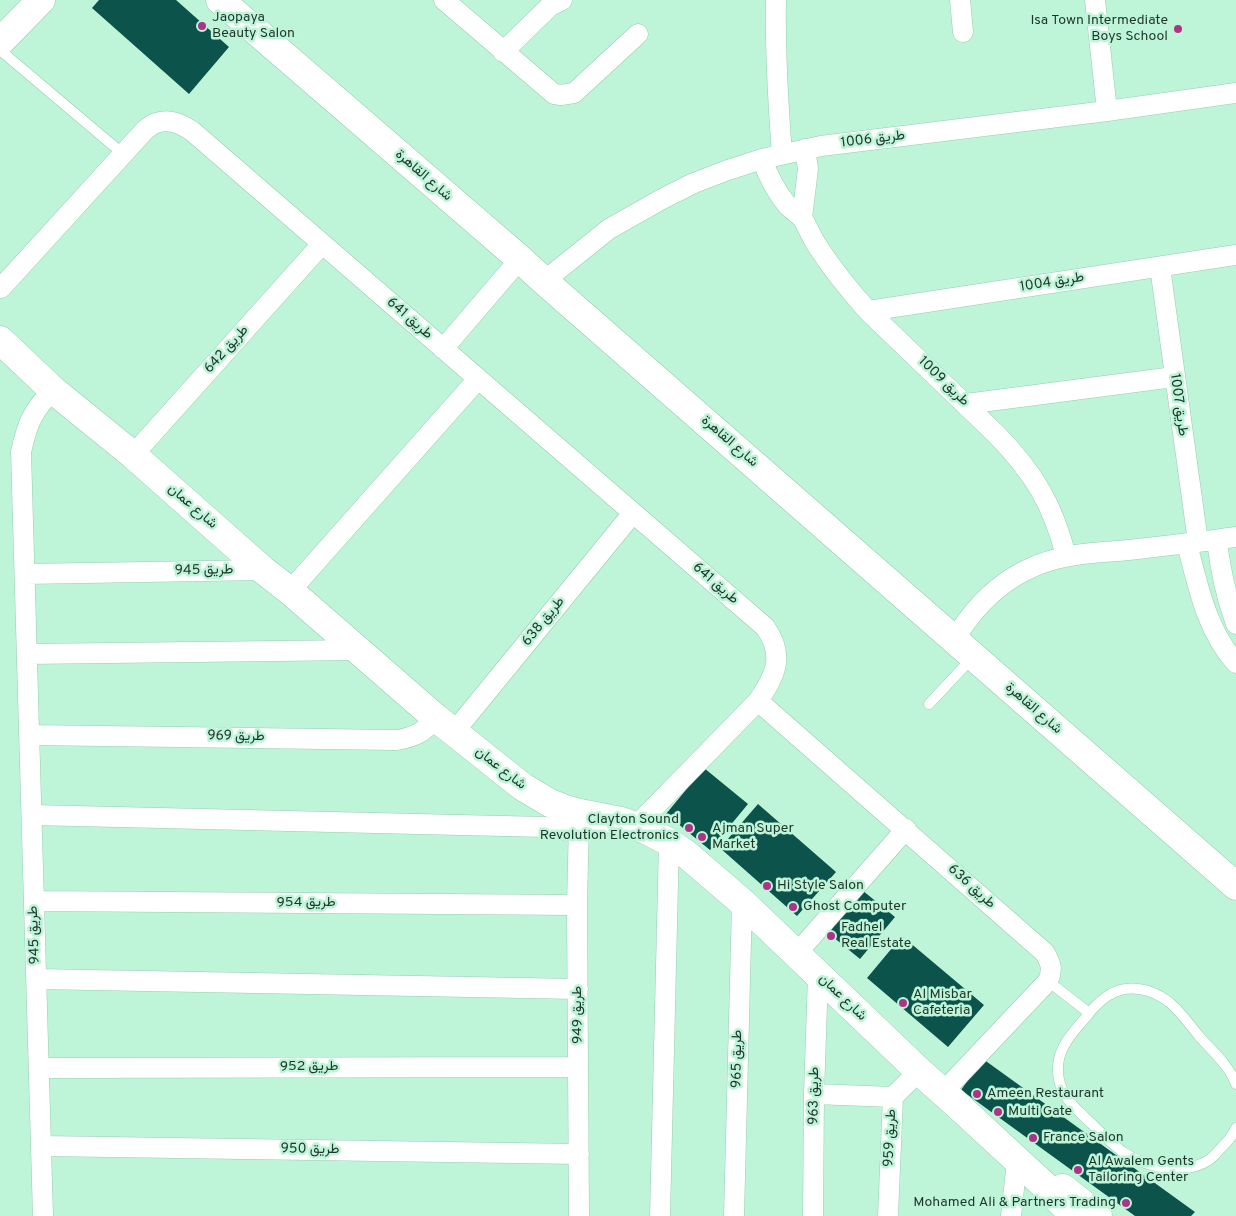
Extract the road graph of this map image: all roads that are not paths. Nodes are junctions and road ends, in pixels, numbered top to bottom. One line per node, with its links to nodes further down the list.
1 (41, 0): 10 (street)
2 (220, 0): 22 (street, شارع القاهرة)
3 (444, 0): 12 (street)
4 (562, 0): 12 (street)
5 (776, 0): 17 (street)
6 (960, 0): 8 (street)
7 (1095, 0): 14 (street)
8 (963, 32)
9 (638, 34): 12 (street)
10 (0, 42)
11 (0, 50): 16 (lane)
12 (503, 52)
13 (1236, 94): 14 (street, طريق 1006)
14 (1107, 111): 15 (street, طريق 1006)
15 (805, 149): 17 (street, طريق 1006); 19 (street)
16 (123, 154): 20 (street, طريق 641); 25 (street, طريق 641)
17 (782, 154): 18 (street, طريق 1006)
18 (762, 159): 19 (street, طريق 1009); 24 (street, طريق 1006)
19 (802, 218): 26 (street, طريق 1009)
20 (322, 244): 28 (street, طريق 641); 33 (street, طريق 642)
21 (1236, 255): 23 (street, طريق 1004)
22 (520, 259): 24 (street, شارع القاهرة); 28 (street)
23 (1160, 267): 26 (street, طريق 1004); 29 (street, طريق 1007)
24 (544, 281): 41 (street, شارع القاهرة)
25 (1, 288)
26 (868, 311): 32 (street, طريق 1009)
27 (0, 340): 31 (street, شارع عمان)
28 (443, 349): 30 (street, طريق 641)
29 (1174, 377): 32 (street); 35 (street, طريق 1007)
30 (478, 379): 34 (street, طريق 641); 39 (street)
31 (53, 390): 33 (street, شارع عمان); 38 (street, طريق 945)
32 (966, 404): 36 (street, طريق 1009)
33 (133, 455): 37 (street, شارع عمان)
34 (633, 513): 45 (street, طريق 641); 47 (street, طريق 638)
35 (1209, 541): 36 (street); 40 (street, طريق 1007); 44 (street, طريق 1007)
36 (1066, 556): 41 (street)
37 (263, 570): 38 (street, طريق 945); 39 (street, شارع عمان)
38 (25, 574): 43 (street, طريق 945)
39 (290, 591): 42 (street, شارع عمان)
40 (1236, 624)
41 (964, 648): 46 (lane); 54 (street, شارع القاهرة)
42 (358, 650): 43 (street); 47 (street, شارع عمان)
43 (27, 654): 48 (street, طريق 945)
44 (1236, 663)
45 (758, 700): 51 (street, طريق 641); 52 (street, طريق 636)
46 (928, 704)
47 (445, 725): 48 (street, طريق 969); 50 (street, شارع عمان)
48 (30, 735): 49 (street, طريق 945)
49 (32, 815): 50 (street); 55 (street, طريق 945)
50 (579, 823): 51 (street, شارع عمان); 57 (street, طريق 949)
51 (636, 826): 53 (street, شارع عمان)
52 (906, 829): 58 (street); 61 (street, طريق 636)
53 (669, 842): 56 (street, شارع عمان); 77 (street)
54 (1236, 886)
55 (34, 900): 57 (street, طريق 954); 60 (street, طريق 945)
56 (742, 902): 58 (street, شارع عمان); 78 (street, طريق 965)
57 (577, 905): 62 (street, طريق 949)
58 (797, 953): 59 (street, شارع عمان)
59 (818, 975): 66 (street, شارع عمان); 69 (street, طريق 963)
60 (36, 979): 62 (street); 65 (street, طريق 945)
61 (1048, 981): 63 (lane); 68 (street)
62 (578, 989): 64 (street, طريق 949)
63 (1089, 1013): 67 (lane); 71 (lane)
64 (578, 1066): 65 (street, طريق 952); 73 (street, طريق 949)
65 (39, 1068): 72 (street, طريق 945)
66 (918, 1070): 68 (street, شارع عمان); 70 (street, طريق 959)
67 (1236, 1084)
68 (943, 1092): 74 (street, شارع عمان)
69 (814, 1094): 70 (street); 79 (street, طريق 963)
70 (893, 1097): 80 (street, طريق 959)
71 (1236, 1129)
72 (42, 1146): 73 (street, طريق 950); 75 (street, طريق 945)
73 (579, 1154): 76 (street, طريق 949)
74 (1017, 1161): 81 (street); 82 (street, شارع عمان); 83 (street, شارع عمان)
75 (44, 1216)
76 (579, 1216)
77 (660, 1216)
78 (734, 1216)
79 (813, 1216)
80 (888, 1216)
81 (1011, 1216)
82 (1074, 1216)
83 (1098, 1216)

